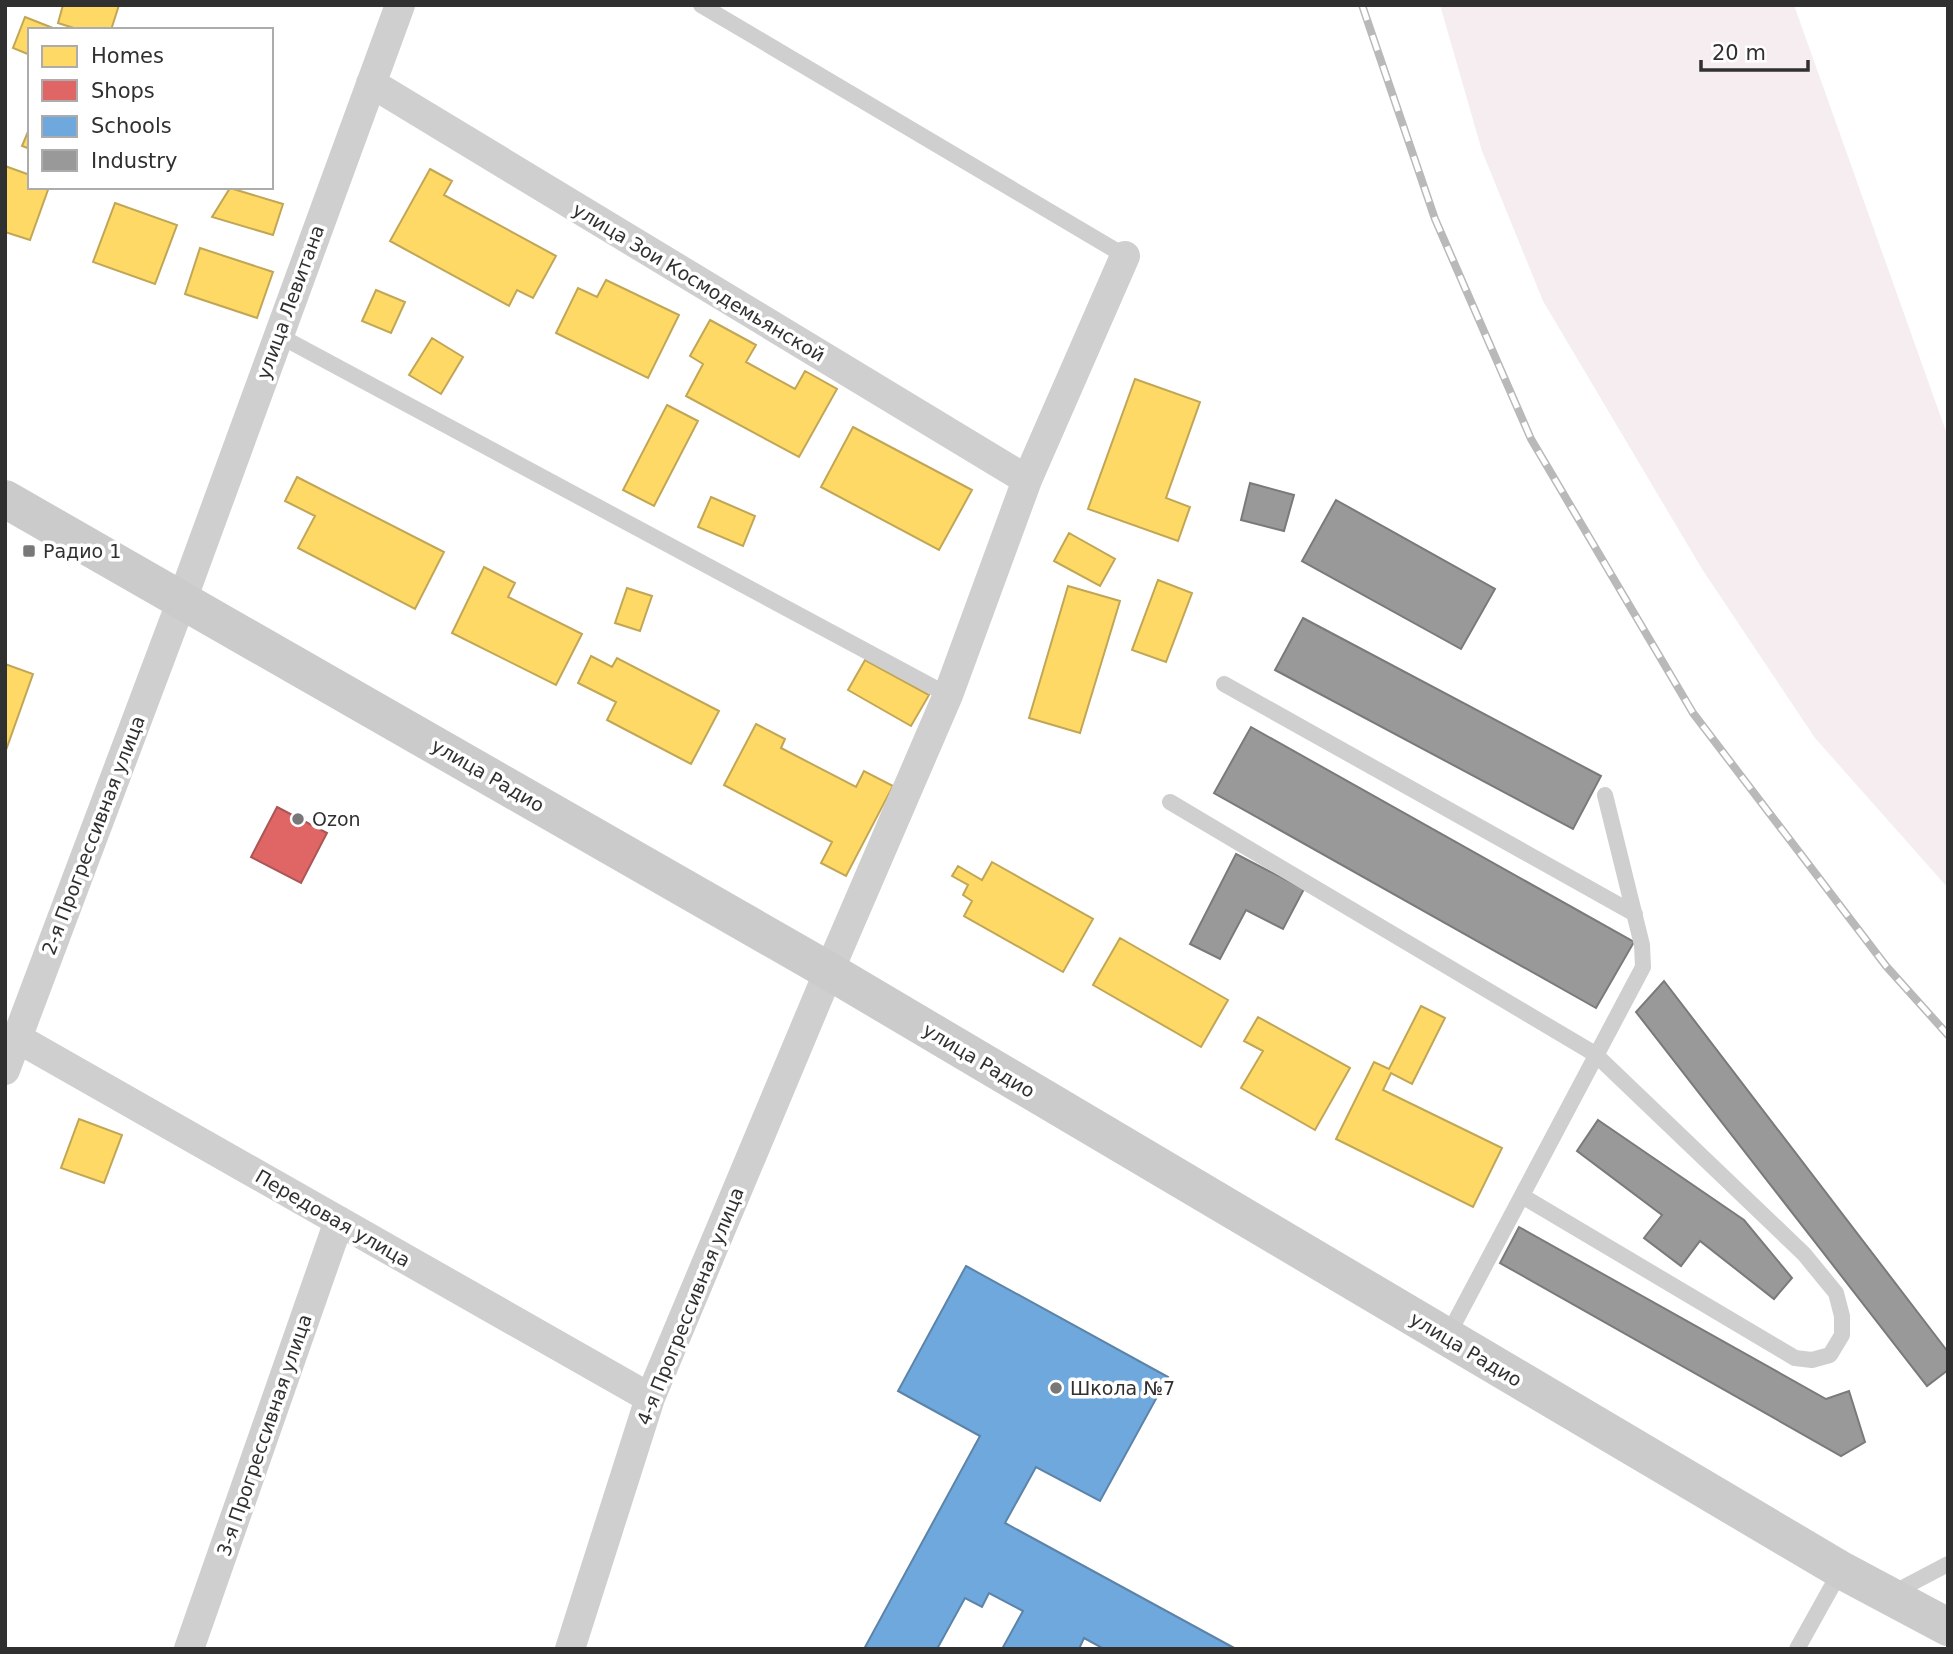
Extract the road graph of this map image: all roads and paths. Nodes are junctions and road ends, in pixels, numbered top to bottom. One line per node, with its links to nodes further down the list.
1 (400, 5): 3 (street, улица Левитана)
2 (701, 5): 4 (lane)
3 (371, 83): 5 (street, улица Левитана); 6 (street, улица Зои Космодемьянской)
4 (1125, 256): 6 (street, 4-я Прогрессивная улица)
5 (278, 335): 8 (street, улица Левитана); 10 (lane)
6 (1027, 480): 10 (street, 4-я Прогрессивная улица)
7 (5, 499): 8 (main road, улица Радио)
8 (182, 600): 14 (main road, улица Радио); 15 (street, 2-я Прогрессивная улица)
9 (1224, 684): 13 (lane)
10 (948, 695): 14 (street, 4-я Прогрессивная улица)
11 (1605, 795): 13 (lane)
12 (1170, 802): 16 (lane)
13 (1634, 914): 16 (lane)
14 (829, 971): 20 (main road, улица Радио); 21 (street, 4-я Прогрессивная улица)
15 (17, 1038): 17 (street, 2-я Прогрессивная улица); 19 (street, Передовая улица)
16 (1595, 1054): 18 (lane); 18 (lane)
17 (5, 1070)
18 (1522, 1196): 20 (lane)
19 (339, 1221): 21 (street, Передовая улица); 26 (street, 3-я Прогрессивная улица)
20 (1447, 1337): 23 (main road, улица Радио)
21 (650, 1398): 27 (street, 4-я Прогрессивная улица)
22 (1948, 1564): 24 (lane)
23 (1841, 1570): 24 (main road, улица Радио); 28 (lane)
24 (1891, 1595): 25 (main road, улица Радио)
25 (1948, 1627)
26 (189, 1649)
27 (570, 1649)
28 (1797, 1649)

